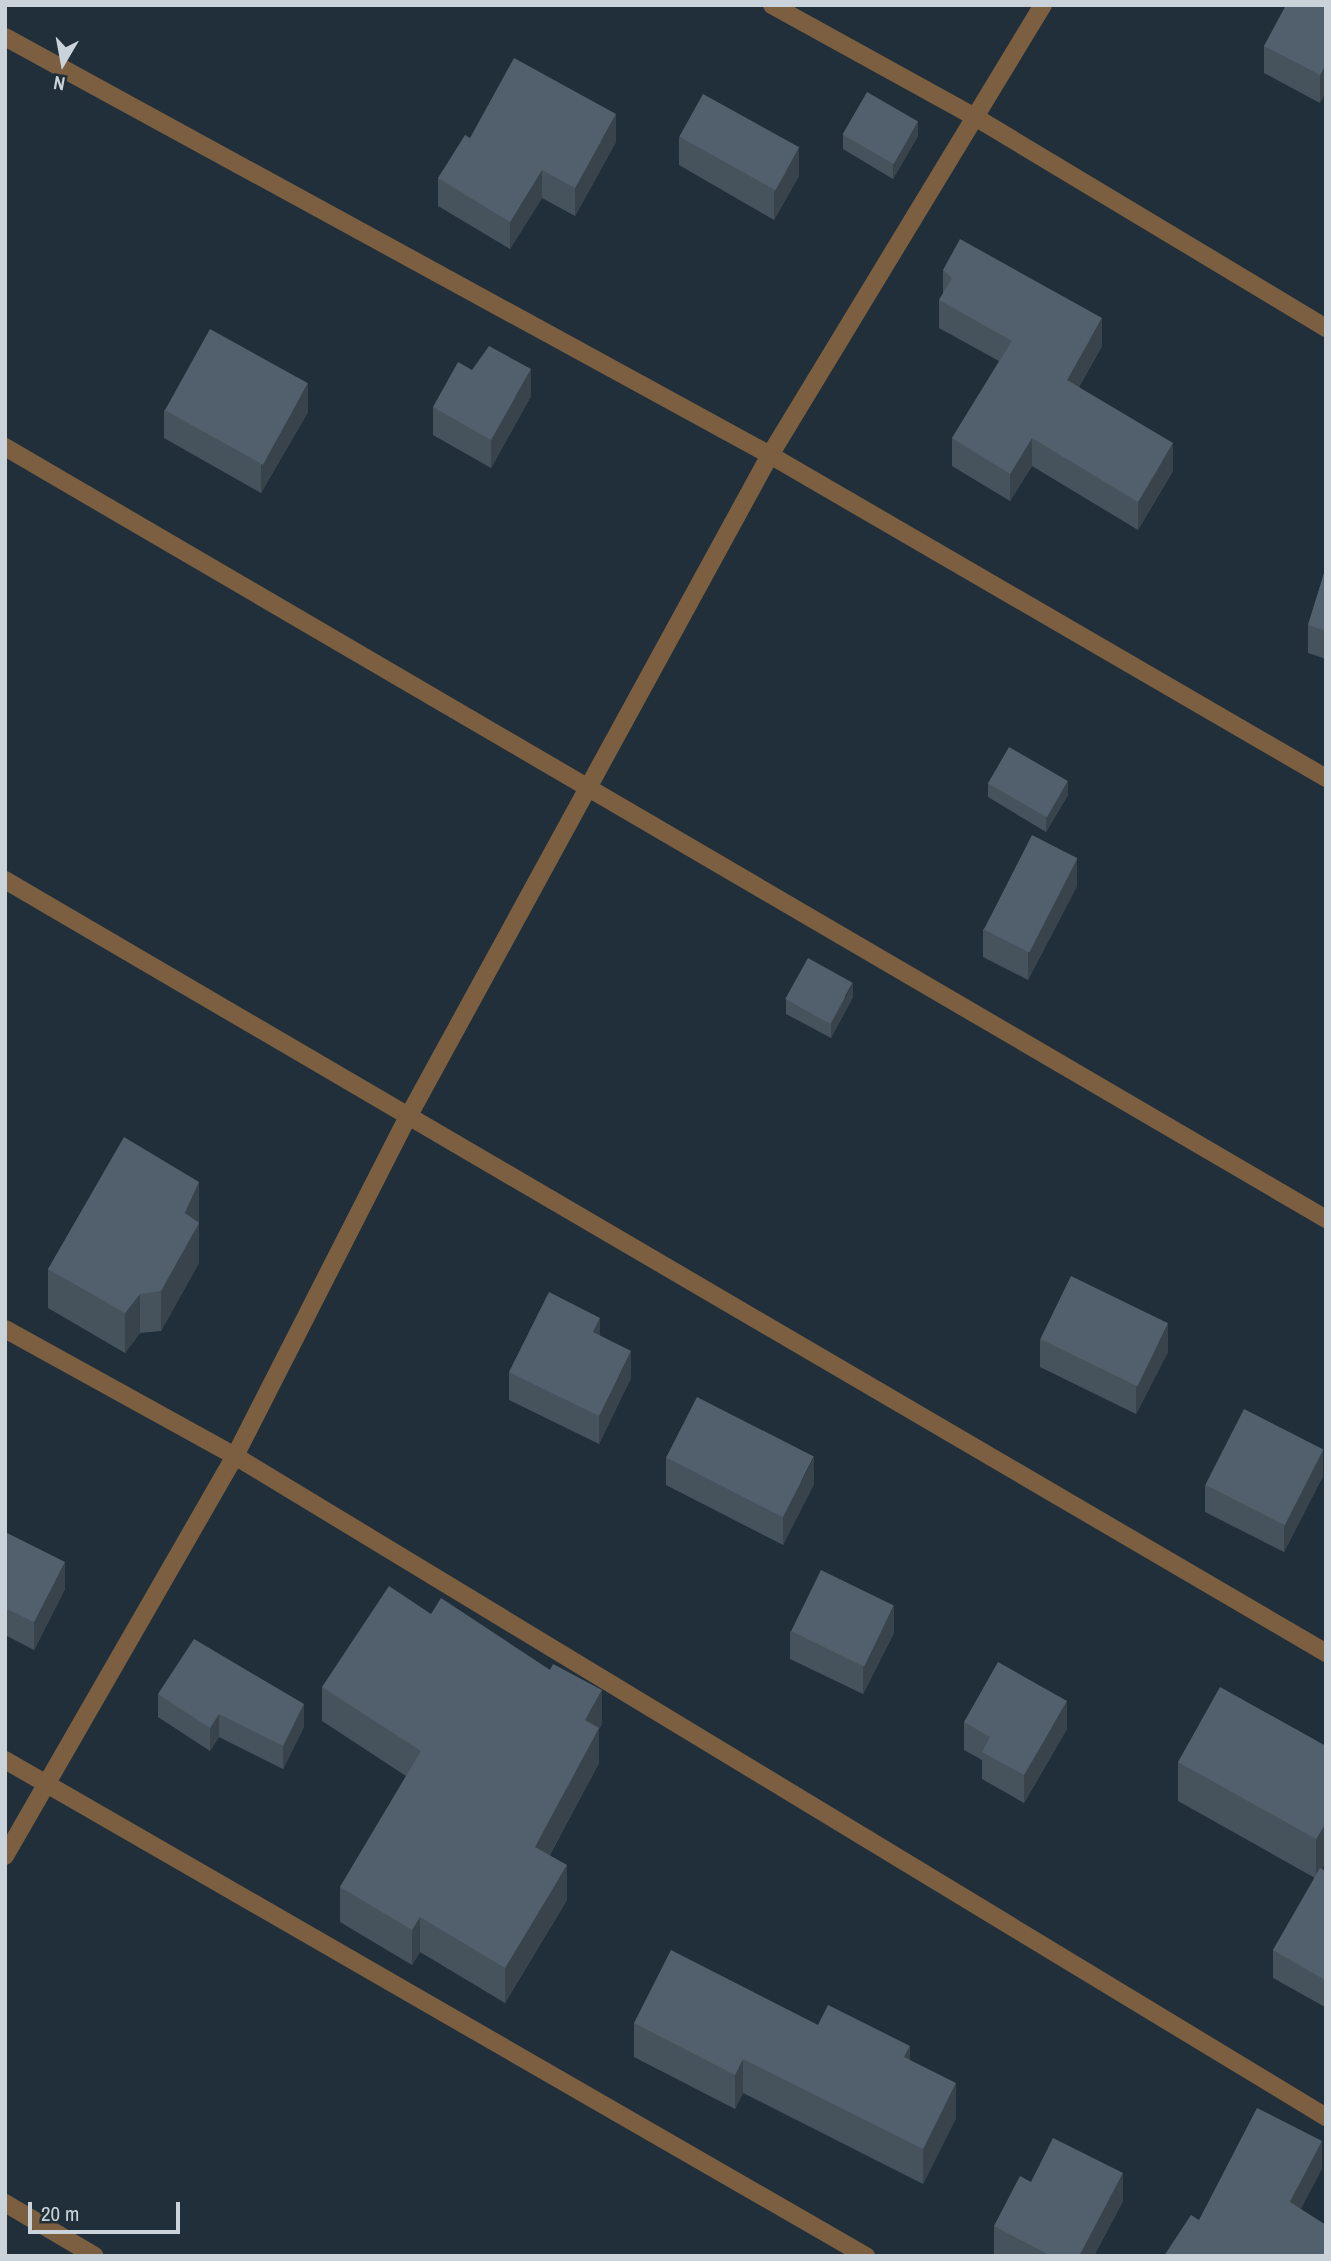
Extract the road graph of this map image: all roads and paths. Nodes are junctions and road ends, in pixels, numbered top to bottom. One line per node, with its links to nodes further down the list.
1 (772, 5): 4 (street)
2 (1043, 5): 4 (street)
3 (5, 37): 7 (street)
4 (975, 117): 5 (street); 7 (street)
5 (1326, 328)
6 (5, 447): 9 (street)
7 (770, 455): 8 (street); 9 (street)
8 (1326, 778)
9 (587, 790): 11 (street); 12 (street)
10 (5, 880): 11 (street)
11 (408, 1116): 14 (street); 15 (street)
12 (1326, 1219)
13 (5, 1329): 14 (street)
14 (235, 1456): 17 (street); 19 (street)
15 (1326, 1653)
16 (5, 1760): 17 (street)
17 (44, 1783): 18 (street); 22 (street)
18 (5, 1856)
19 (1326, 2117)
20 (5, 2203): 21 (street)
21 (95, 2256)
22 (866, 2256)

